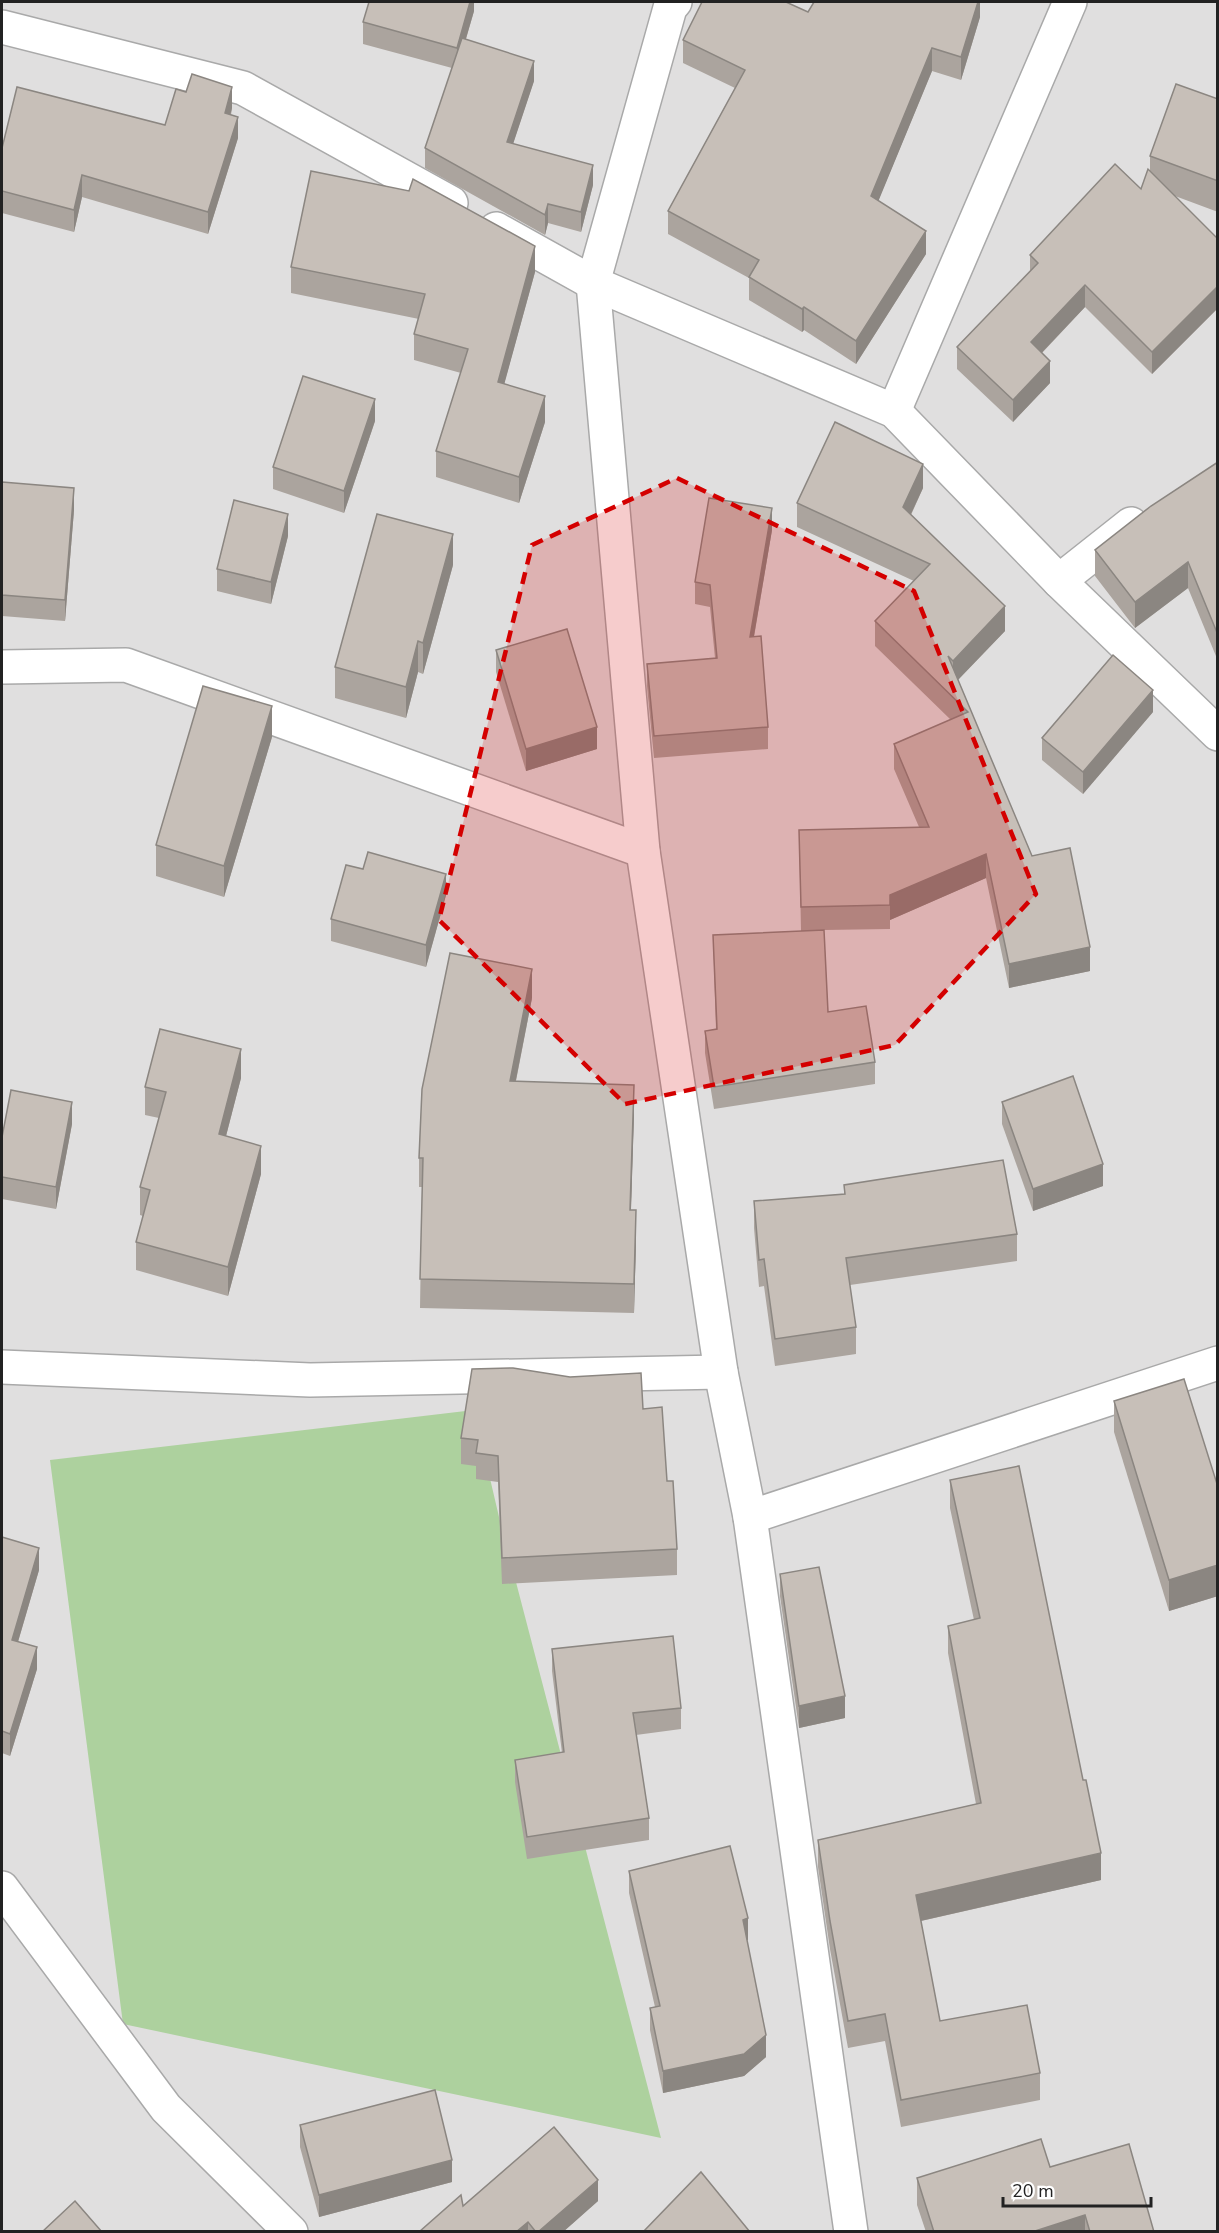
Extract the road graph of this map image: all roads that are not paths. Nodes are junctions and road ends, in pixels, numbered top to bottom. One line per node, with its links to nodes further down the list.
1 (1070, 2): 5 (street)
2 (670, 4): 4 (street)
3 (2, 27): 4 (street)
4 (594, 283): 5 (street); 10 (street)
5 (894, 411): 7 (street)
6 (1159, 504): 7 (street)
7 (1059, 581): 9 (street)
8 (2, 667): 10 (street)
9 (1218, 734)
10 (643, 851): 13 (street)
11 (1218, 1363): 14 (street)
12 (2, 1367): 13 (street)
13 (721, 1372): 14 (street)
14 (750, 1517): 17 (street)
15 (2, 1888): 16 (street)
16 (291, 2232)
17 (851, 2232)

